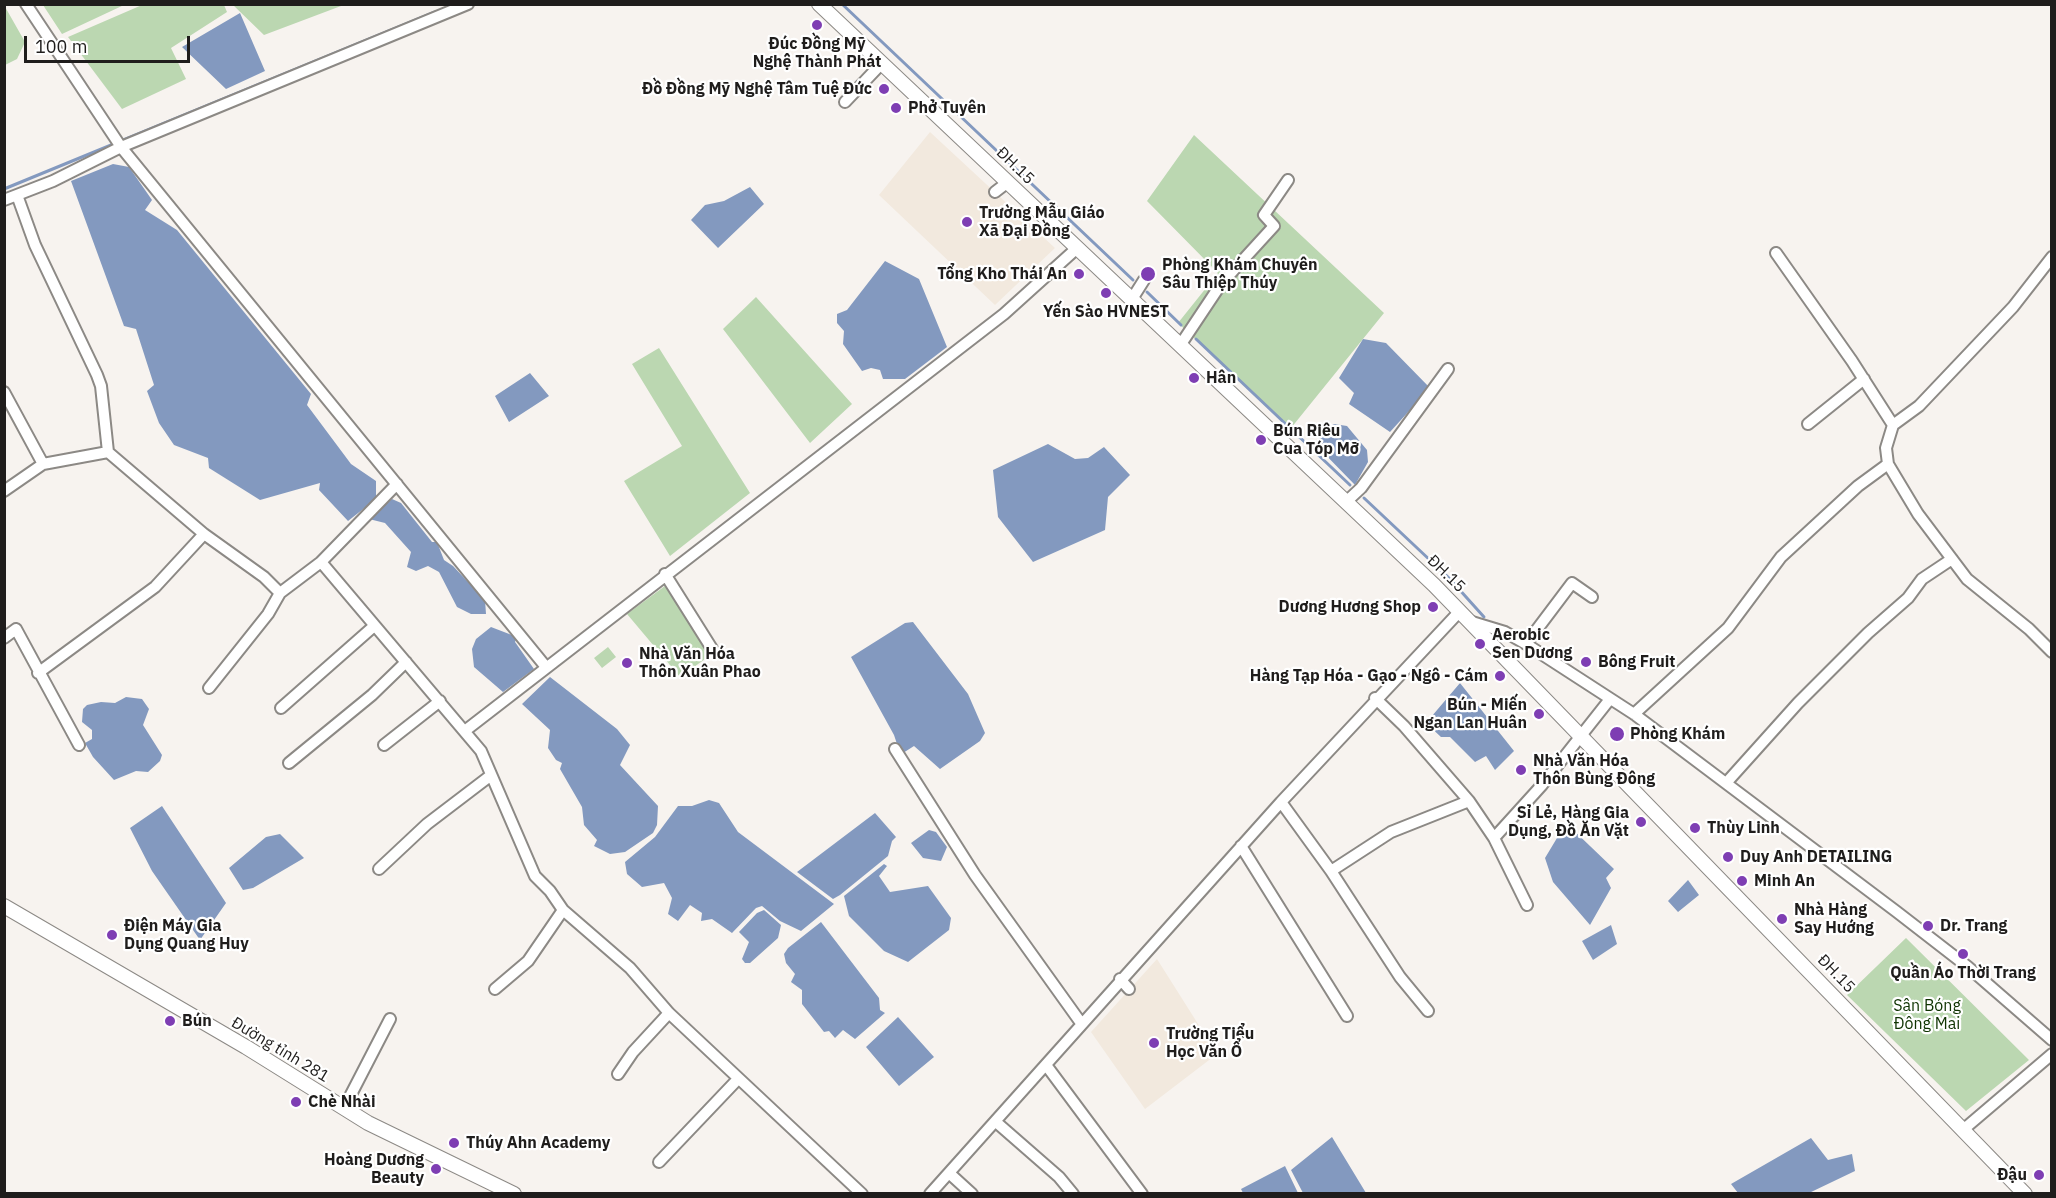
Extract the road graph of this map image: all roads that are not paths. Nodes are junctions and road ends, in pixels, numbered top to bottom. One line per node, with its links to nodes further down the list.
1 (26, 4): 6 (street)
2 (468, 4): 6 (street)
3 (819, 4): 4 (main road, ĐH.15 / ĐH.15)
4 (882, 63): 5 (street); 8 (main road, ĐH.15 / ĐH.15)
5 (844, 102)
6 (121, 147): 10 (street); 26 (street)
7 (1288, 180): 17 (street)
8 (1008, 182): 9 (street); 12 (main road, ĐH.15 / ĐH.15)
9 (995, 192)
10 (17, 195): 11 (street); 23 (street)
11 (4, 200)
12 (1076, 249): 16 (main road, ĐH.15 / ĐH.15); 32 (street)
13 (1776, 253): 19 (street)
14 (2052, 257): 22 (street)
15 (1144, 280): 16 (street)
16 (1132, 299): 17 (main road, ĐH.15 / ĐH.15)
17 (1181, 344): 28 (main road, ĐH.15 / ĐH.15)
18 (1448, 369): 28 (street)
19 (1864, 379): 21 (street); 22 (street)
20 (4, 392): 24 (street)
21 (1808, 424)
22 (1893, 425): 25 (street)
23 (108, 452): 24 (street); 29 (street)
24 (43, 464): 27 (street)
25 (1888, 464): 30 (street); 50 (street)
26 (397, 484): 31 (street); 43 (street)
27 (4, 491)
28 (1346, 502): 35 (main road, ĐH.15 / ĐH.15)
29 (204, 534): 33 (street); 44 (street)
30 (1952, 559): 41 (street); 58 (street)
31 (321, 562): 33 (street); 37 (street)
32 (665, 574): 40 (street); 43 (street)
33 (280, 593): 45 (street)
34 (1592, 597): 39 (street)
35 (1460, 611): 36 (main road, ĐH.15 / ĐH.15); 46 (street)
36 (1472, 622): 39 (street); 52 (main road, ĐH.15 / ĐH.15)
37 (373, 627): 42 (street); 49 (street)
38 (4, 638): 44 (street)
39 (1526, 644): 47 (street)
40 (714, 652)
41 (2052, 652)
42 (405, 663): 48 (street); 56 (street)
43 (546, 668): 51 (street)
44 (38, 673): 53 (street)
45 (209, 688)
46 (1375, 698): 59 (street); 60 (street)
47 (1610, 699): 50 (street); 52 (street)
48 (440, 701): 51 (street); 54 (street)
49 (281, 708)
50 (1634, 714): 58 (street)
51 (466, 730): 57 (street)
52 (1580, 734): 61 (street); 83 (main road, ĐH.15 / ĐH.15)
53 (79, 745)
54 (384, 745)
55 (895, 749): 75 (street)
56 (289, 763)
57 (490, 776): 63 (street); 67 (street)
58 (1727, 782): 76 (street)
59 (1281, 801): 62 (street); 64 (street)
60 (1469, 801): 61 (street); 64 (street)
61 (1494, 838): 65 (street)
62 (1241, 846): 68 (street); 73 (street)
63 (379, 869)
64 (1331, 871): 71 (street)
65 (1527, 905)
66 (4, 906): 81 (main road, Đường tỉnh 281)
67 (563, 910): 69 (street); 72 (street)
68 (1120, 979): 70 (street); 75 (street)
69 (495, 989)
70 (1129, 989)
71 (1428, 1011)
72 (669, 1013): 79 (street); 80 (street)
73 (1347, 1016)
74 (390, 1019): 81 (street)
75 (1081, 1023): 78 (street)
76 (2052, 1040)
77 (2052, 1054): 83 (street)
78 (1046, 1065): 82 (street); 91 (street)
79 (618, 1074)
80 (738, 1079): 84 (street); 87 (street)
81 (344, 1108): 86 (main road, Đường tỉnh 281)
82 (996, 1122): 85 (street); 90 (street)
83 (1964, 1130): 92 (main road, ĐH.15 / ĐH.15)
84 (659, 1162)
85 (949, 1173): 88 (street); 89 (street)
86 (514, 1194)
87 (862, 1194)
88 (930, 1194)
89 (972, 1194)
90 (1073, 1194)
91 (1142, 1194)
92 (2025, 1194)

